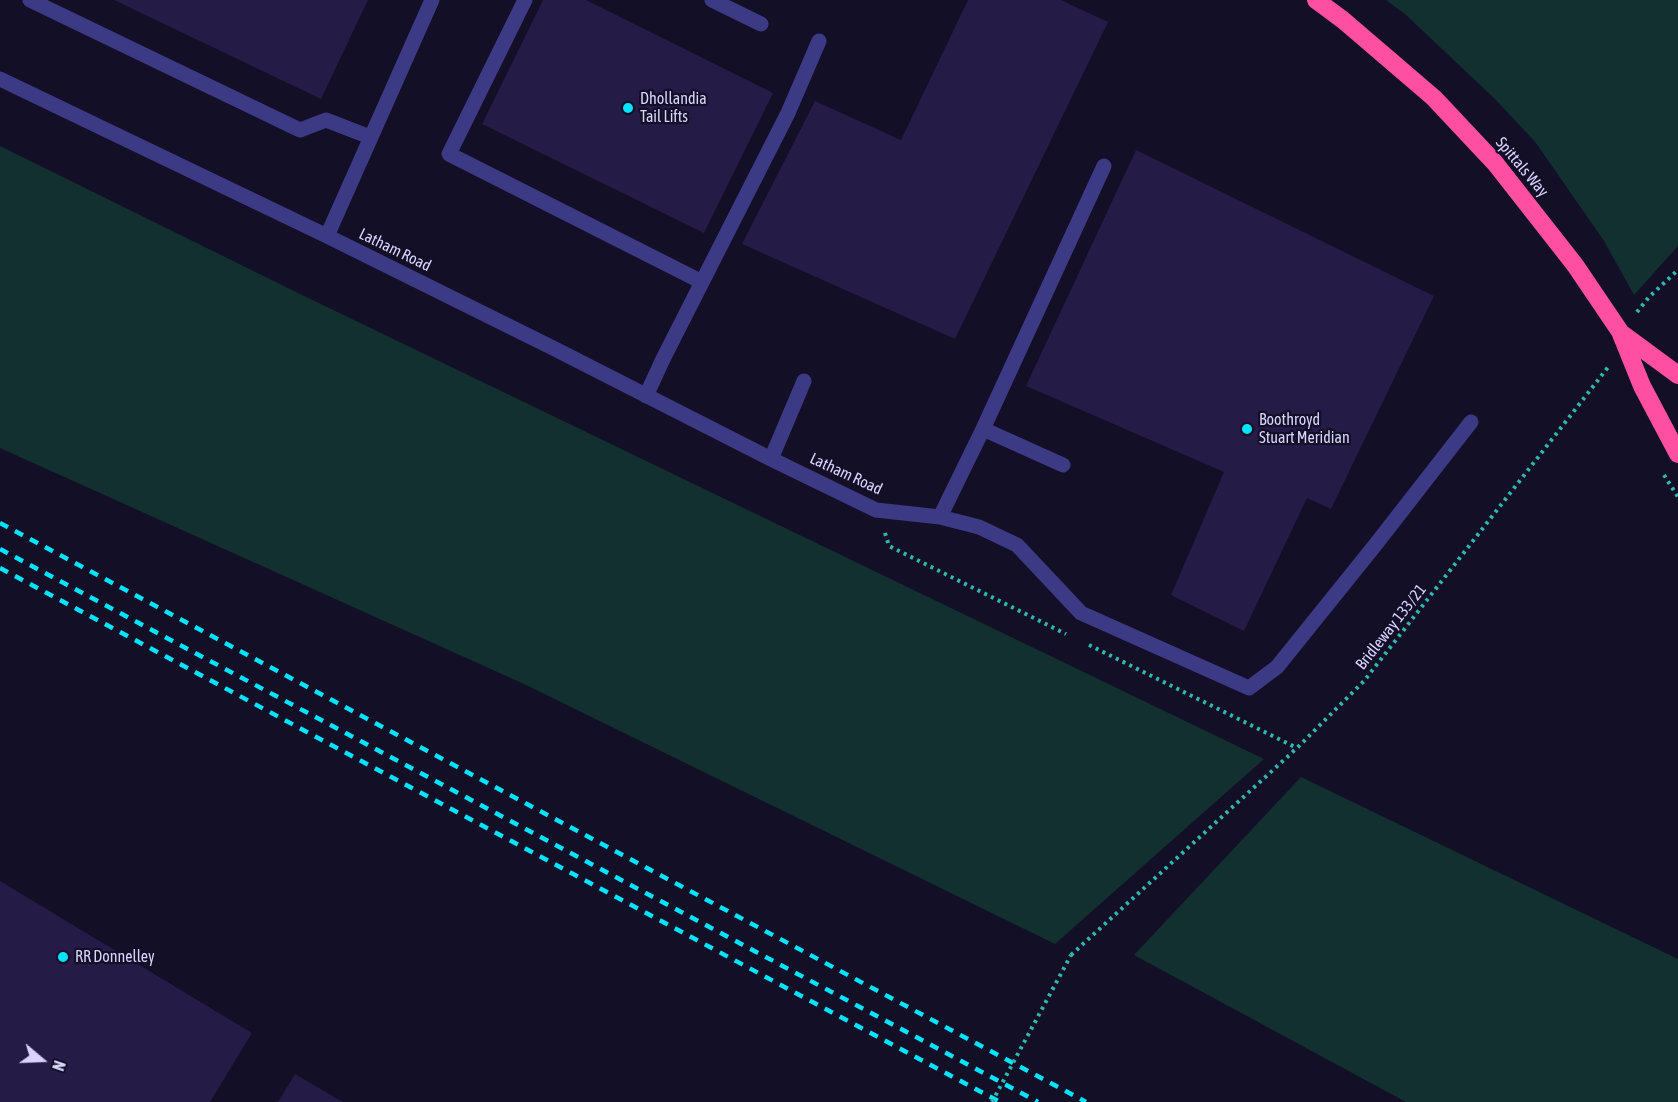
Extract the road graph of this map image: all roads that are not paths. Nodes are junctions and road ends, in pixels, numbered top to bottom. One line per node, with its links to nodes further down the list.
1 (30, 0): 9 (street)
2 (432, 0): 9 (street)
3 (525, 0): 12 (street)
4 (712, 0): 6 (street)
5 (1316, 0): 13 (highway, Spittals Way)
6 (762, 24)
7 (819, 41): 12 (street)
8 (0, 79): 11 (street, Latham Road)
9 (370, 137): 11 (street)
10 (1104, 166): 18 (street)
11 (327, 236): 16 (street, Latham Road)
12 (702, 282): 16 (street)
13 (1621, 333): 14 (highway, Spittals Way); 19 (highway)
14 (1678, 375)
15 (804, 381): 20 (street)
16 (646, 396): 20 (street, Latham Road)
17 (1471, 422): 22 (street, Latham Road)
18 (984, 429): 21 (street); 22 (street)
19 (1678, 454)
20 (771, 459): 22 (street, Latham Road)
21 (1063, 465)
22 (940, 517)

